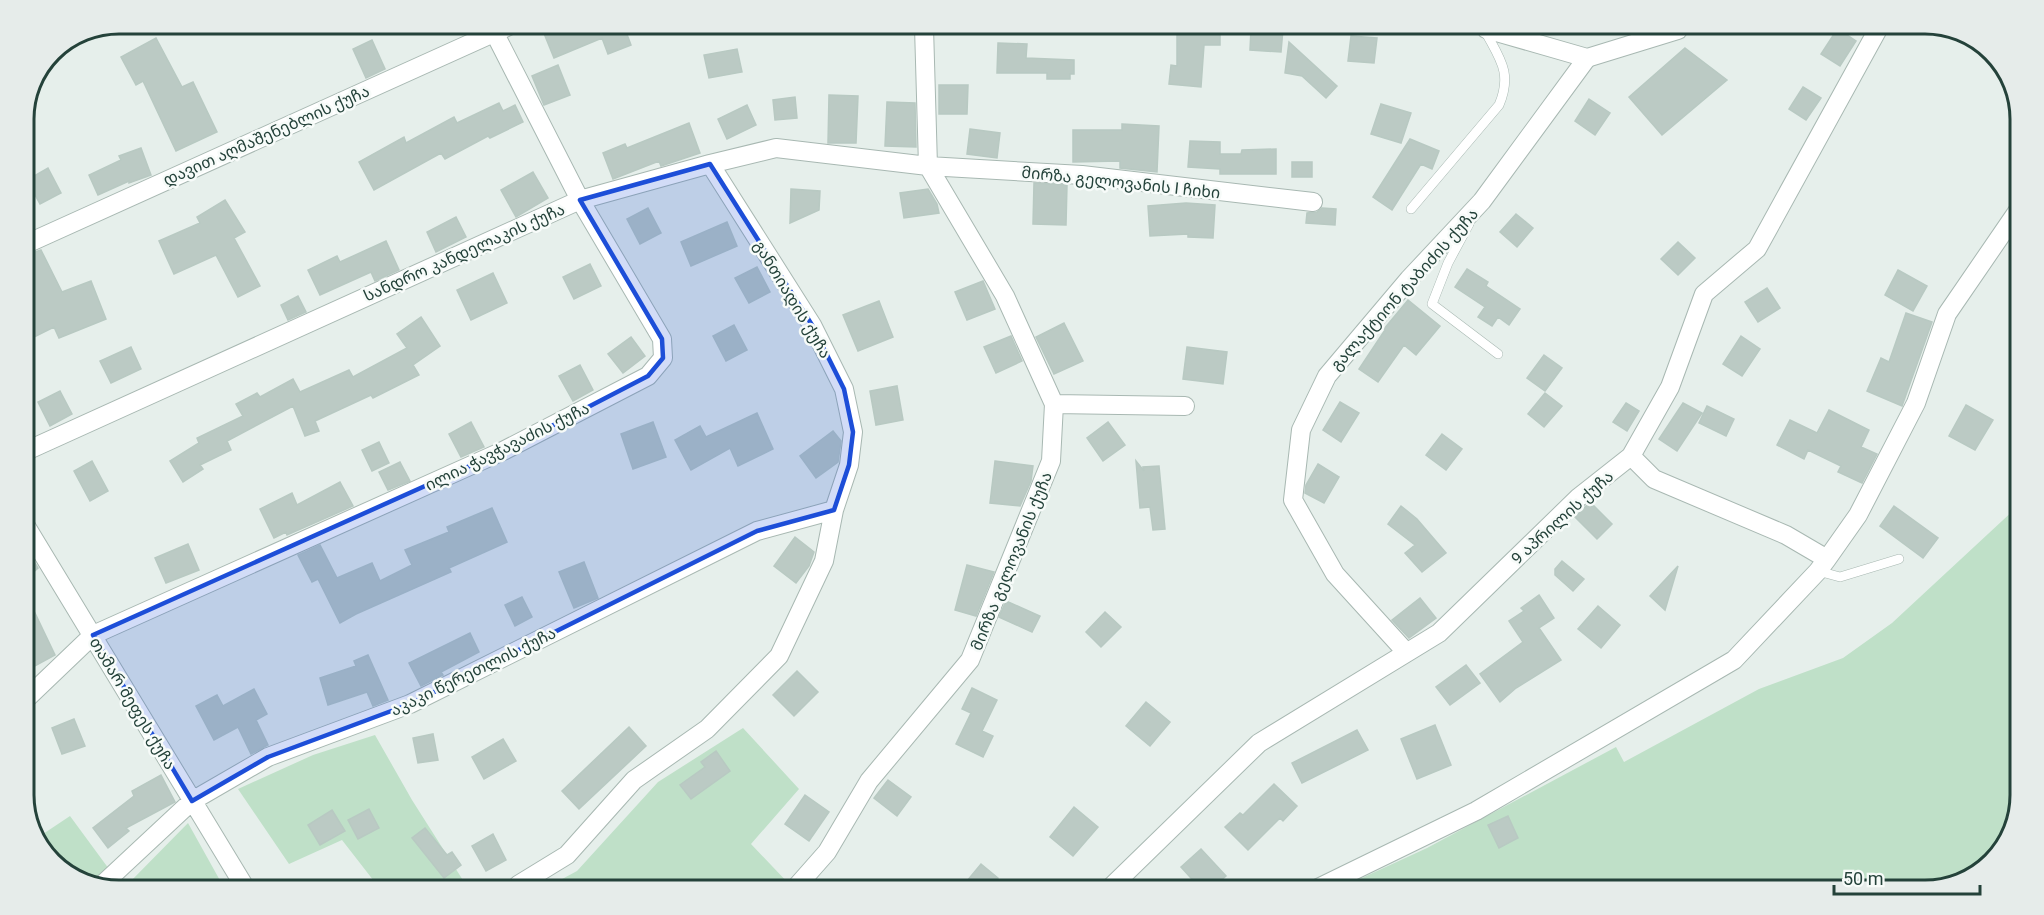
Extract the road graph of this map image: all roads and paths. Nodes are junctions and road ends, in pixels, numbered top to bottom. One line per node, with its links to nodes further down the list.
1 (491, 34): 16 (street, დავით აღმაშენებლის ქუჩა)
2 (504, 34): 11 (street, ილია ჭავჭავაძის ქუჩა)
3 (924, 34): 10 (street, მირზა გელოვანის ქუჩა)
4 (1487, 34): 14 (lane)
5 (1503, 34): 8 (street)
6 (1665, 34): 8 (street)
7 (1875, 34): 21 (street, 9 აპრილის ქუჩა)
8 (1587, 58): 12 (street, გალაქტიონ ტაბიძის ქუჩა)
9 (710, 164): 10 (street, სანდრო კანდელაკის ქუჩა); 11 (street, სანდრო კანდელაკის ქუჩა); 22 (street, განთიადის ქუჩა)
10 (928, 166): 13 (street, მირზა გელოვანის I ჩიხი); 18 (street, მირზა გელოვანის ქუჩა)
11 (580, 200): 20 (street, სანდრო კანდელაკის ქუჩა); 26 (street, ილია ჭავჭავაძის ქუჩა)
12 (1482, 201): 17 (lane); 27 (street, გალაქტიონ ტაბიძის ქუჩა)
13 (1313, 202)
14 (1411, 208)
15 (2009, 223): 25 (street)
16 (35, 240)
17 (1498, 354)
18 (1054, 404): 19 (street); 33 (street, მირზა გელოვანის ქუჩა)
19 (1185, 405)
20 (35, 447)
21 (1631, 456): 25 (street); 27 (street, 9 აპრილის ქუჩა)
22 (834, 510): 29 (street, აკაკი წერეთლის ქუჩა); 32 (street, განთიადის ქუჩა)
23 (35, 541): 26 (street, თამარ მეფეს ქუჩა)
24 (1899, 559): 25 (lane)
25 (1822, 565): 35 (street)
26 (93, 635): 28 (street, ილია ჭავჭავაძის ქუჩა); 29 (street, თამარ მეფეს ქუჩა)
27 (1406, 652): 34 (street, 9 აპრილის ქუჩა)
28 (35, 690)
29 (192, 801): 30 (street, აკაკი წერეთლის ქუჩა); 31 (street, თამარ მეფეს ქუჩა)
30 (108, 879)
31 (241, 880)
32 (526, 880)
33 (801, 880)
34 (1118, 880)
35 (1334, 880)

